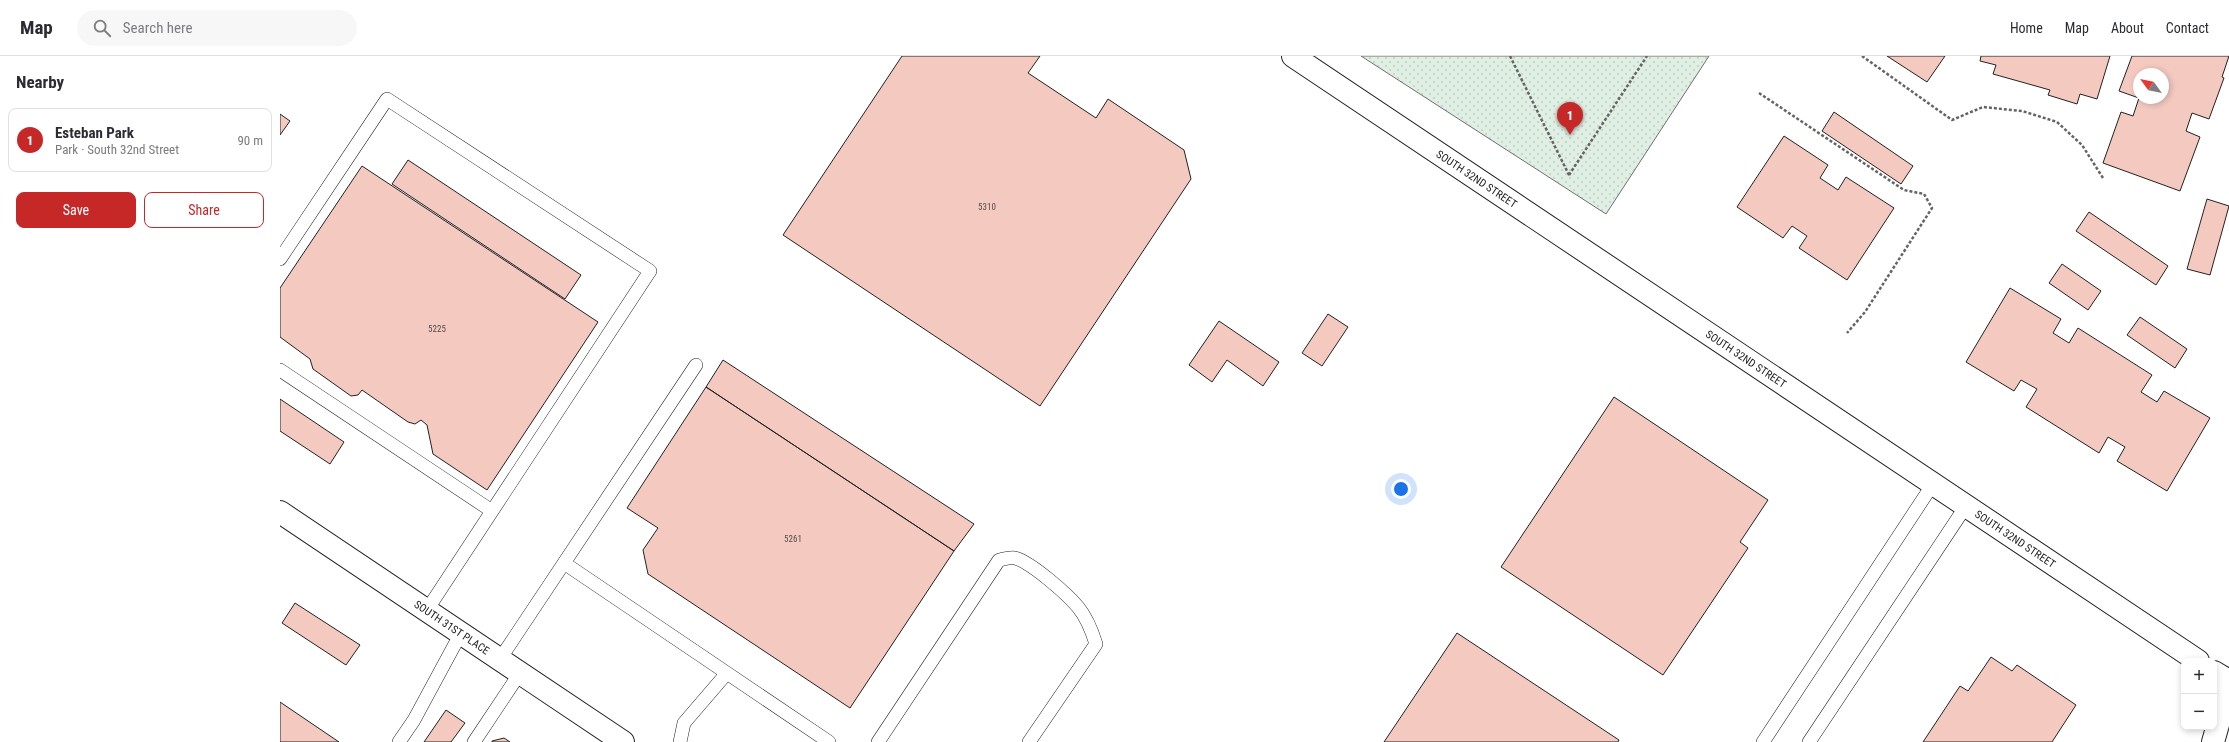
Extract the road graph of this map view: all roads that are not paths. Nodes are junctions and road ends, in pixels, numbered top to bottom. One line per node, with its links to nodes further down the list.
1 (1293, 56): 5 (main road, SOUTH 32ND STREET)
2 (280, 259): 7 (lane)
3 (696, 365): 9 (lane)
4 (280, 370): 7 (lane)
5 (1933, 484): 6 (main road, SOUTH 32ND STREET); 24 (lane)
6 (1966, 506): 12 (main road, SOUTH 32ND STREET); 25 (lane)
7 (492, 511): 10 (lane)
8 (280, 512): 10 (main road, SOUTH 31ST PLACE)
9 (564, 563): 13 (lane); 15 (lane)
10 (426, 610): 11 (main road, SOUTH 31ST PLACE)
11 (461, 633): 13 (main road, SOUTH 31ST PLACE); 17 (lane)
12 (2194, 658)
13 (500, 659): 14 (main road, SOUTH 31ST PLACE)
14 (520, 673): 18 (lane); 19 (main road, SOUTH 31ST PLACE)
15 (727, 673): 20 (lane); 21 (lane)
16 (2222, 677): 26 (main road)
17 (399, 742)
18 (474, 742)
19 (623, 742)
20 (680, 742)
21 (829, 742)
22 (878, 742): 23 (lane)
23 (1029, 742)
24 (1763, 742)
25 (1809, 742)
26 (2213, 742)

